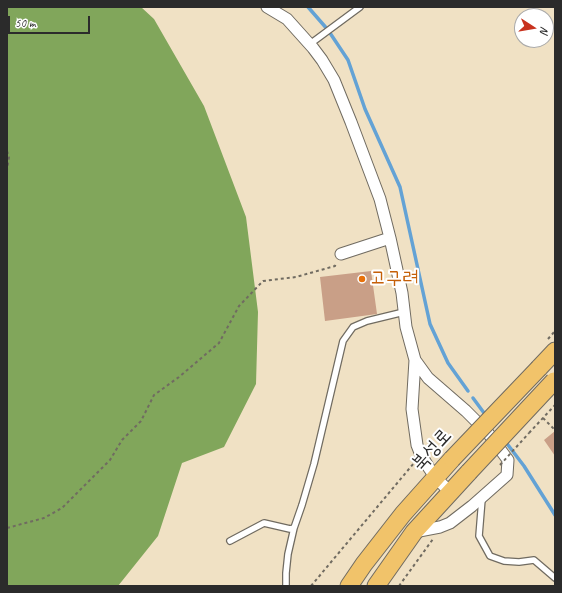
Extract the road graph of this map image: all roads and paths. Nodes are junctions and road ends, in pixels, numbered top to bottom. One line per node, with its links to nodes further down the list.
1 (267, 7): 3 (street)
2 (360, 7): 3 (lane)
3 (313, 42): 6 (street)
4 (7, 152): 5 (path)
5 (7, 170)
6 (390, 238): 7 (street); 8 (street)
7 (341, 254): 21 (path)
8 (404, 312): 10 (street); 22 (lane)
9 (555, 351): 17 (main road, 북성로, bridge)
10 (415, 360): 15 (street); 19 (street)
11 (554, 380): 18 (main road, 북성로, bridge)
12 (555, 405): 13 (path)
13 (543, 418): 14 (path); 16 (path, bridge)
14 (555, 430)
15 (421, 455): 17 (street); 27 (path)
16 (500, 465)
17 (436, 478): 18 (street); 28 (main road, 북성로)
18 (450, 492): 23 (main road, 북성로)
19 (482, 498): 20 (street); 25 (lane)
20 (440, 527): 23 (street); 30 (path)
21 (7, 528)
22 (294, 528): 24 (lane); 26 (lane)
23 (414, 532): 29 (main road, 북성로)
24 (230, 541)
25 (555, 578)
26 (286, 586)
27 (311, 586)
28 (349, 586)
29 (376, 586)
30 (399, 586)

